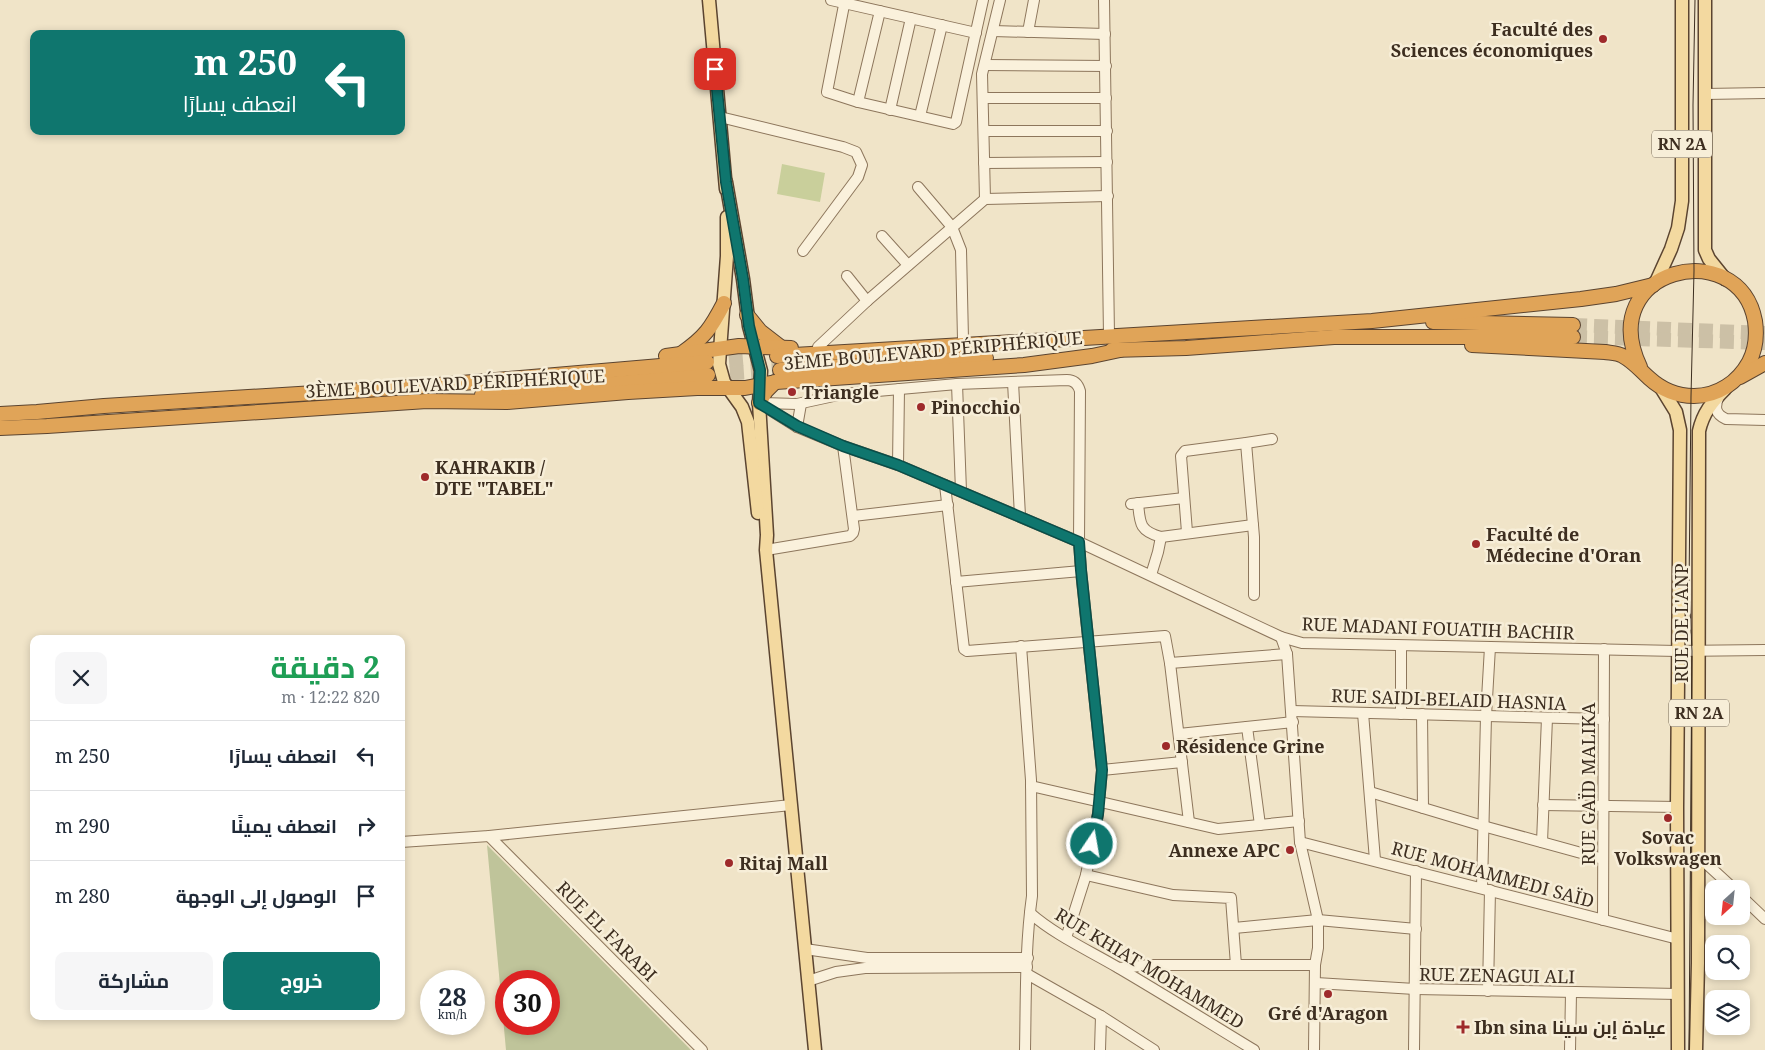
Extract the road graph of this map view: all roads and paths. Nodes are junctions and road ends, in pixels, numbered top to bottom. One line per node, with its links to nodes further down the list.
1 (709, 0): 26 (main road)
2 (831, 0): 9 (street)
3 (983, 0): 15 (street)
4 (1000, 0): 13 (street)
5 (1034, 0): 14 (street)
6 (1104, 0): 16 (street)
7 (1682, 0): 41 (main road, RN 2A)
8 (1705, 0): 20 (main road, RN 2A)
9 (845, 2): 10 (street); 23 (street)
10 (880, 11): 11 (street); 23 (street)
11 (911, 18): 12 (street); 24 (street)
12 (942, 25): 15 (street); 25 (street)
13 (992, 31): 14 (street); 17 (street)
14 (1028, 32): 16 (street)
15 (976, 33): 25 (street)
16 (1105, 34): 18 (street)
17 (985, 65): 18 (street); 21 (street)
18 (1106, 66): 22 (street)
19 (1765, 93): 20 (street)
20 (1705, 94): 40 (main road, RN 2A)
21 (983, 98): 22 (street); 27 (street)
22 (1106, 98): 28 (street)
23 (858, 102): 24 (street)
24 (890, 110): 25 (street)
25 (920, 116)
26 (720, 117): 31 (main road); 37 (street)
27 (984, 131): 28 (street); 29 (street)
28 (1107, 131): 30 (street)
29 (984, 162): 30 (street); 34 (street)
30 (1107, 162): 33 (street)
31 (726, 182): 44 (main road); 46 (main road)
32 (918, 187): 35 (street)
33 (1108, 196): 34 (street); 48 (street)
34 (985, 198): 35 (street)
35 (952, 227): 38 (street); 51 (street)
36 (882, 236): 38 (street)
37 (803, 251)
38 (908, 265): 43 (street)
39 (847, 276): 43 (street)
40 (1724, 279): 41 (highway); 42 (highway)
41 (1654, 284): 47 (highway); 58 (highway)
42 (1745, 298): 45 (highway); 64 (highway)
43 (867, 300): 53 (street)
44 (724, 303): 54 (main road); 55 (highway)
45 (1765, 313)
46 (747, 314): 52 (main road); 57 (highway)
47 (1372, 321): 48 (highway); 49 (highway, 3ÈME BOULEVARD PÉRIPHÉRIQUE)
48 (1109, 335): 50 (highway)
49 (1334, 337): 57 (highway, 3ÈME BOULEVARD PÉRIPHÉRIQUE); 58 (highway)
50 (1064, 338): 51 (highway); 57 (highway)
51 (963, 339): 53 (highway)
52 (754, 347): 54 (highway); 57 (highway); 61 (main road)
53 (818, 347): 57 (highway)
54 (719, 349): 55 (highway); 65 (main road)
55 (680, 354): 62 (highway)
56 (1765, 363): 64 (highway)
57 (778, 364): 61 (highway, 3ÈME BOULEVARD PÉRIPHÉRIQUE); 69 (highway)
58 (1640, 367): 63 (highway)
59 (1013, 382): 60 (street); 85 (street); 89 (street)
60 (957, 384): 66 (street); 81 (street)
61 (760, 385): 65 (highway, 3ÈME BOULEVARD PÉRIPHÉRIQUE); 69 (main road)
62 (427, 386): 67 (highway); 71 (highway)
63 (1660, 386): 64 (highway); 102 (main road, RUE DE L'ANP / RN 2A)
64 (1728, 387): 73 (street); 102 (main road, RUE DE L'ANP / RN 2A)
65 (728, 388): 68 (highway, 3ÈME BOULEVARD PÉRIPHÉRIQUE); 90 (main road)
66 (899, 389): 70 (street); 79 (street)
67 (427, 401): 68 (highway, 3ÈME BOULEVARD PÉRIPHÉRIQUE); 75 (highway, 3ÈME BOULEVARD PÉRIPHÉRIQUE)
68 (507, 402): 72 (highway)
69 (759, 403): 70 (street); 74 (street, RUE MADANI FOUATIH BACHIR); 90 (main road)
70 (801, 404): 74 (street)
71 (0, 414)
72 (510, 416)
73 (1765, 420)
74 (797, 426): 78 (street, RUE MADANI FOUATIH BACHIR)
75 (0, 428)
76 (1272, 439): 77 (street)
77 (1246, 443): 82 (street); 86 (street)
78 (843, 446): 79 (street, RUE MADANI FOUATIH BACHIR); 84 (street)
79 (898, 465): 80 (street, RUE MADANI FOUATIH BACHIR)
80 (945, 484): 81 (street, RUE MADANI FOUATIH BACHIR); 83 (street)
81 (962, 492): 85 (street, RUE MADANI FOUATIH BACHIR)
82 (1184, 498): 87 (street); 88 (street)
83 (948, 505): 84 (street); 93 (street)
84 (853, 516): 90 (street)
85 (1020, 516): 89 (street, RUE MADANI FOUATIH BACHIR)
86 (1253, 525): 87 (street); 94 (street)
87 (1187, 532): 88 (street)
88 (1161, 537): 92 (street)
89 (1079, 542): 91 (street); 92 (street, RUE MADANI FOUATIH BACHIR)
90 (766, 550): 121 (main road)
91 (1081, 570): 93 (street); 96 (street)
92 (1151, 575): 95 (street, RUE MADANI FOUATIH BACHIR)
93 (956, 582): 97 (street)
94 (1254, 595)
95 (1281, 637): 98 (street, RUE MADANI FOUATIH BACHIR); 103 (street)
96 (1088, 641): 97 (street); 104 (street); 116 (street)
97 (1022, 646): 117 (street)
98 (1402, 646): 99 (street, RUE MADANI FOUATIH BACHIR); 107 (street)
99 (1490, 647): 100 (street, RUE MADANI FOUATIH BACHIR); 109 (street)
100 (1604, 649): 102 (street, RUE MADANI FOUATIH BACHIR); 111 (street, RUE GAÏD MALIKA)
101 (1765, 650): 102 (street, RUE MADANI FOUATIH BACHIR)
102 (1688, 651): 123 (main road, RUE DE L'ANP / RN 2A); 133 (main road, RUE DE L'ANP / RN 2A)
103 (1287, 654): 104 (street); 105 (street)
104 (1170, 663): 114 (street)
105 (1292, 711): 106 (street, RUE SAIDI-BELAID HASNIA); 112 (street)
106 (1363, 713): 107 (street, RUE SAIDI-BELAID HASNIA); 118 (street)
107 (1401, 714): 108 (street, RUE SAIDI-BELAID HASNIA)
108 (1422, 714): 109 (street, RUE SAIDI-BELAID HASNIA); 124 (street)
109 (1486, 716): 110 (street, RUE SAIDI-BELAID HASNIA); 128 (street)
110 (1547, 718): 111 (street, RUE SAIDI-BELAID HASNIA); 120 (street)
111 (1604, 720): 122 (street, RUE GAÏD MALIKA)
112 (1293, 722): 113 (street); 125 (street)
113 (1248, 727): 114 (street); 127 (street)
114 (1179, 734): 115 (street)
115 (1182, 762): 116 (street); 126 (street)
116 (1102, 770): 119 (street)
117 (1032, 786): 119 (street); 141 (street)
118 (1370, 792): 124 (street); 135 (street)
119 (1099, 802): 126 (street); 137 (street)
120 (1543, 804): 122 (street); 132 (street)
121 (791, 805): 129 (street); 149 (main road)
122 (1604, 806): 123 (street); 134 (street, RUE GAÏD MALIKA)
123 (1677, 807): 148 (main road, RUE DE L'ANP / RN 2A)
124 (1423, 808): 128 (street)
125 (1299, 821): 127 (street); 131 (street)
126 (1189, 822): 127 (street)
127 (1260, 825)
128 (1483, 826): 132 (street); 139 (street)
129 (488, 836): 130 (street); 161 (street, RUE EL FARABI)
130 (405, 842)
131 (1300, 842): 135 (street, RUE MOHAMMEDI SAÏD); 143 (street)
132 (1542, 842): 134 (street)
133 (1698, 856): 138 (street); 171 (main road, RUE DE L'ANP / RN 2A)
134 (1603, 859): 144 (street, RUE GAÏD MALIKA)
135 (1375, 860): 136 (street, RUE MOHAMMEDI SAÏD)
136 (1416, 871): 139 (street, RUE MOHAMMEDI SAÏD); 146 (street)
137 (1086, 875): 145 (street); 147 (street)
138 (1724, 880)
139 (1486, 889): 144 (street, RUE MOHAMMEDI SAÏD); 157 (street)
140 (1750, 905): 142 (street)
141 (1030, 913): 147 (street, RUE KHIAT MOHAMMED); 152 (street)
142 (1765, 919)
143 (1318, 920): 145 (street); 146 (street); 151 (street)
144 (1603, 920): 148 (street, RUE MOHAMMEDI SAÏD)
145 (1234, 928): 150 (street)
146 (1416, 929): 156 (street)
147 (1066, 938): 153 (street, RUE KHIAT MOHAMMED)
148 (1678, 939): 159 (main road, RUE DE L'ANP / RN 2A)
149 (805, 949): 152 (street); 154 (main road)
150 (1236, 965): 151 (street); 153 (street)
151 (1315, 965): 155 (street)
152 (1027, 966): 154 (street); 160 (street); 163 (street)
153 (1118, 968): 166 (street, RUE KHIAT MOHAMMED)
154 (808, 981): 162 (main road)
155 (1316, 983): 156 (street, RUE ZENAGUI ALI); 167 (street)
156 (1415, 990): 157 (street, RUE ZENAGUI ALI); 168 (street)
157 (1488, 991): 158 (street, RUE ZENAGUI ALI)
158 (1572, 993): 159 (street, RUE ZENAGUI ALI); 169 (street)
159 (1678, 994): 170 (main road, RUE DE L'ANP / RN 2A)
160 (1101, 1016): 164 (street); 165 (street)
161 (702, 1050)
162 (815, 1050)
163 (1025, 1050)
164 (1100, 1050)
165 (1154, 1050)
166 (1254, 1050)
167 (1314, 1050)
168 (1414, 1050)
169 (1570, 1050)
170 (1678, 1050)
171 (1696, 1050)

